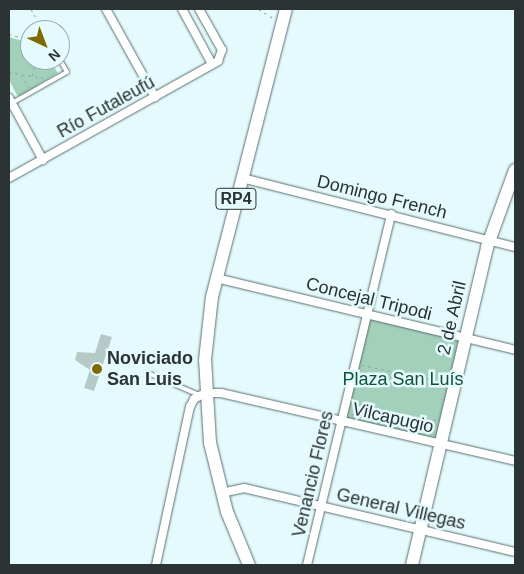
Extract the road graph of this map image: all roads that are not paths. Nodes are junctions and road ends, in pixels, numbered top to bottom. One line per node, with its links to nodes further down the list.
1 (106, 9): 7 (street)
2 (182, 9): 5 (street)
3 (199, 9): 5 (street)
4 (284, 15): 12 (main road, RP4)
5 (215, 63): 7 (street, Río Futaleufú)
6 (66, 70): 8 (lane)
7 (155, 97): 9 (street, Río Futaleufú)
8 (10, 100): 9 (street)
9 (43, 160): 11 (street, Río Futaleufú)
10 (515, 170): 14 (main road, 2 de Abril)
11 (9, 178)
12 (242, 178): 13 (street, Domingo French); 16 (main road, RP4)
13 (391, 214): 14 (street, Domingo French); 17 (street, Venancio Flores)
14 (489, 240): 15 (street, Domingo French); 18 (main road, 2 de Abril)
15 (515, 247)
16 (216, 278): 17 (street, Concejal Tripodi); 21 (main road, RP4)
17 (367, 314): 18 (street, Concejal Tripodi); 22 (street, Venancio Flores)
18 (466, 339): 19 (street, Concejal Tripodi); 23 (main road, 2 de Abril)
19 (515, 350)
20 (148, 373): 21 (lane)
21 (202, 394): 22 (street, Vilcapugio); 25 (main road, RP4); 29 (street)
22 (341, 421): 23 (street, Vilcapugio); 26 (street, Venancio Flores)
23 (439, 439): 24 (street, Vilcapugio); 27 (main road, 2 de Abril)
24 (515, 461)
25 (221, 493): 26 (street, General Villegas); 30 (main road, RP4)
26 (320, 506): 27 (street, General Villegas); 31 (street, Venancio Flores)
27 (420, 529): 28 (street, General Villegas); 32 (main road, 2 de Abril)
28 (515, 552)
29 (156, 565)
30 (249, 565)
31 (307, 565)
32 (412, 565)

